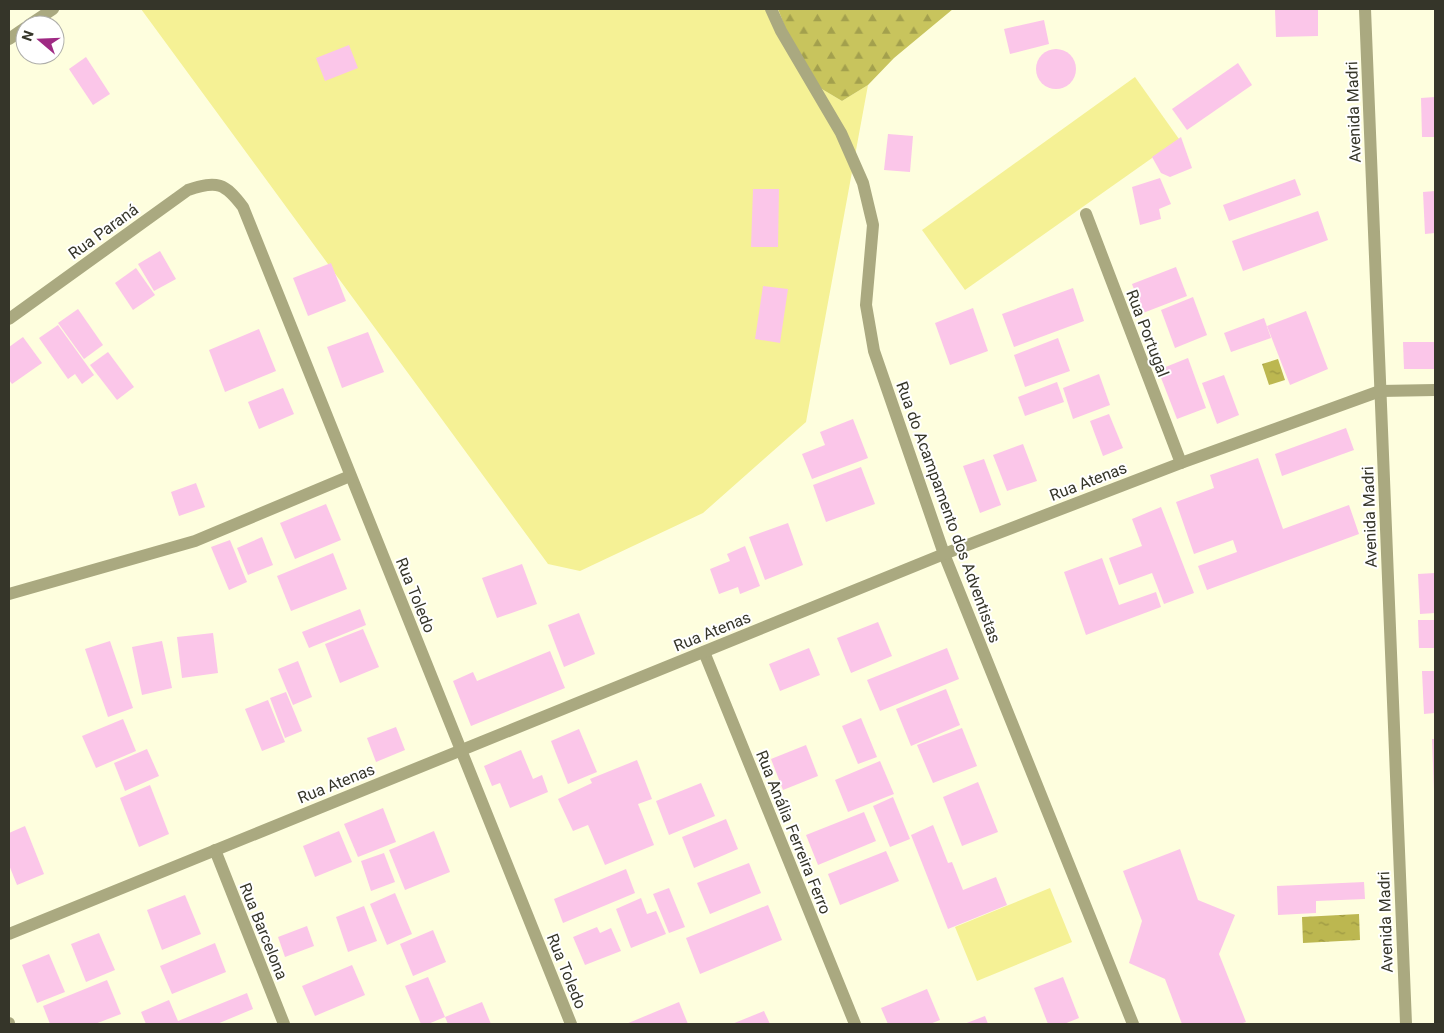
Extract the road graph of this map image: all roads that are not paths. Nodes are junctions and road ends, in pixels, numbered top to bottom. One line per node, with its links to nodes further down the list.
1 (771, 9): 10 (street, Rua do Acampamento dos Adventistas)
2 (1365, 9): 7 (street, Avenida Madri)
3 (221, 185): 5 (street, Rua Paraná); 9 (street, Rua Toledo)
4 (1086, 214): 8 (street, Rua Portugal)
5 (9, 319)
6 (1435, 390): 7 (street, Rua Atenas)
7 (1380, 391): 8 (street, Rua Atenas); 20 (street, Avenida Madri)
8 (1180, 463): 10 (street, Rua Atenas)
9 (350, 476): 11 (street); 13 (street, Rua Toledo)
10 (944, 554): 12 (street, Rua Atenas); 19 (street, Rua do Acampamento dos Adventistas)
11 (9, 594)
12 (704, 652): 13 (street, Rua Atenas); 18 (street, Rua Anália Ferreira Ferro)
13 (462, 750): 14 (street, Rua Atenas); 17 (street, Rua Toledo)
14 (215, 850): 15 (street, Rua Atenas); 16 (street, Rua Barcelona)
15 (9, 934)
16 (284, 1024)
17 (570, 1024)
18 (854, 1024)
19 (1133, 1024)
20 (1406, 1024)

